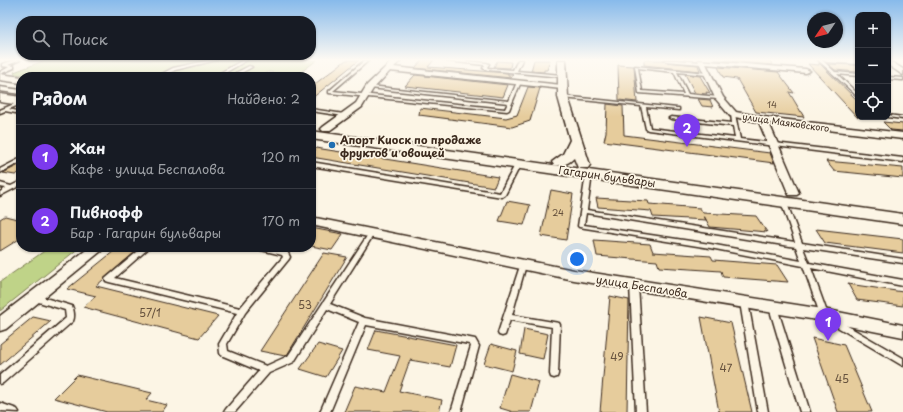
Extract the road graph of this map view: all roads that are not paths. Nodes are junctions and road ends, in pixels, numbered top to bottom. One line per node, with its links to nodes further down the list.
1 (345, 79): 18 (lane)
2 (378, 79): 13 (street)
3 (491, 79): 10 (street)
4 (537, 79): 14 (lane)
5 (562, 79): 14 (street)
6 (638, 79): 19 (lane)
7 (679, 79): 19 (lane)
8 (710, 79): 21 (street, улица Маяковского)
9 (840, 79): 17 (lane)
10 (519, 82): 14 (street); 23 (lane)
11 (0, 85): 12 (street)
12 (16, 87)
13 (370, 87): 18 (street); 23 (lane)
14 (562, 87): 25 (lane); 41 (street)
15 (0, 89): 16 (street)
16 (16, 91)
17 (855, 93)
18 (364, 95): 23 (lane); 31 (street)
19 (687, 96): 21 (lane)
20 (0, 98): 22 (main road)
21 (719, 98): 30 (street, улица Маяковского)
22 (16, 101)
23 (510, 102)
24 (16, 104): 27 (lane)
25 (643, 105): 26 (lane); 40 (lane)
26 (677, 109)
27 (2, 111): 29 (lane)
28 (316, 111): 31 (lane)
29 (16, 112)
30 (732, 114): 35 (street, улица Маяковского); 36 (lane)
31 (344, 115): 37 (street)
32 (891, 116): 34 (lane)
33 (671, 118): 36 (lane)
34 (903, 118)
35 (763, 120): 39 (street, улица Маяковского); 42 (street)
36 (735, 125): 40 (lane)
37 (318, 128): 45 (main road, Гагарин бульвары)
38 (316, 136): 46 (main road, Гагарин бульвары)
39 (903, 136)
40 (738, 140): 42 (lane)
41 (575, 141): 45 (street); 49 (street)
42 (773, 145): 43 (lane); 54 (street)
43 (903, 160)
44 (16, 162): 48 (lane)
45 (559, 162): 49 (main road, Гагарин бульвары)
46 (518, 164): 47 (lane); 49 (main road, Гагарин бульвары)
47 (316, 165)
48 (1, 170)
49 (585, 171): 54 (main road, Гагарин бульвары); 56 (lane)
50 (0, 185): 52 (lane)
51 (16, 186): 52 (lane)
52 (11, 188): 53 (lane)
53 (0, 194)
54 (788, 197): 55 (main road, Гагарин бульвары); 57 (main road, Гагарин бульвары); 60 (lane)
55 (903, 209)
56 (583, 211): 60 (lane); 65 (lane)
57 (903, 219)
58 (316, 222): 59 (street, улица Беспалова)
59 (371, 234): 66 (street, улица Беспалова); 71 (lane)
60 (799, 244): 64 (lane); 65 (lane)
61 (93, 252): 69 (street)
62 (141, 252): 73 (lane)
63 (280, 252): 73 (lane)
64 (903, 261)
65 (805, 264): 67 (lane); 74 (lane)
66 (523, 265): 68 (street, улица Беспалова); 75 (lane)
67 (903, 283)
68 (634, 285): 70 (street, улица Беспалова); 89 (lane)
69 (35, 298): 77 (street); 83 (lane)
70 (744, 302): 72 (street, улица Беспалова); 90 (lane)
71 (326, 305): 76 (lane); 81 (lane)
72 (773, 307): 74 (street, улица Беспалова); 91 (lane)
73 (242, 311): 81 (lane)
74 (823, 315): 78 (street, улица Беспалова); 80 (lane)
75 (507, 317): 79 (lane); 82 (lane)
76 (364, 321): 87 (lane); 88 (lane)
77 (0, 325)
78 (903, 331)
79 (502, 333)
80 (903, 362)
81 (266, 370): 86 (lane)
82 (554, 374)
83 (0, 380)
84 (0, 407): 85 (lane)
85 (14, 412)
86 (230, 412)
87 (325, 412)
88 (456, 412)
89 (641, 412)
90 (763, 412)
91 (805, 412)

